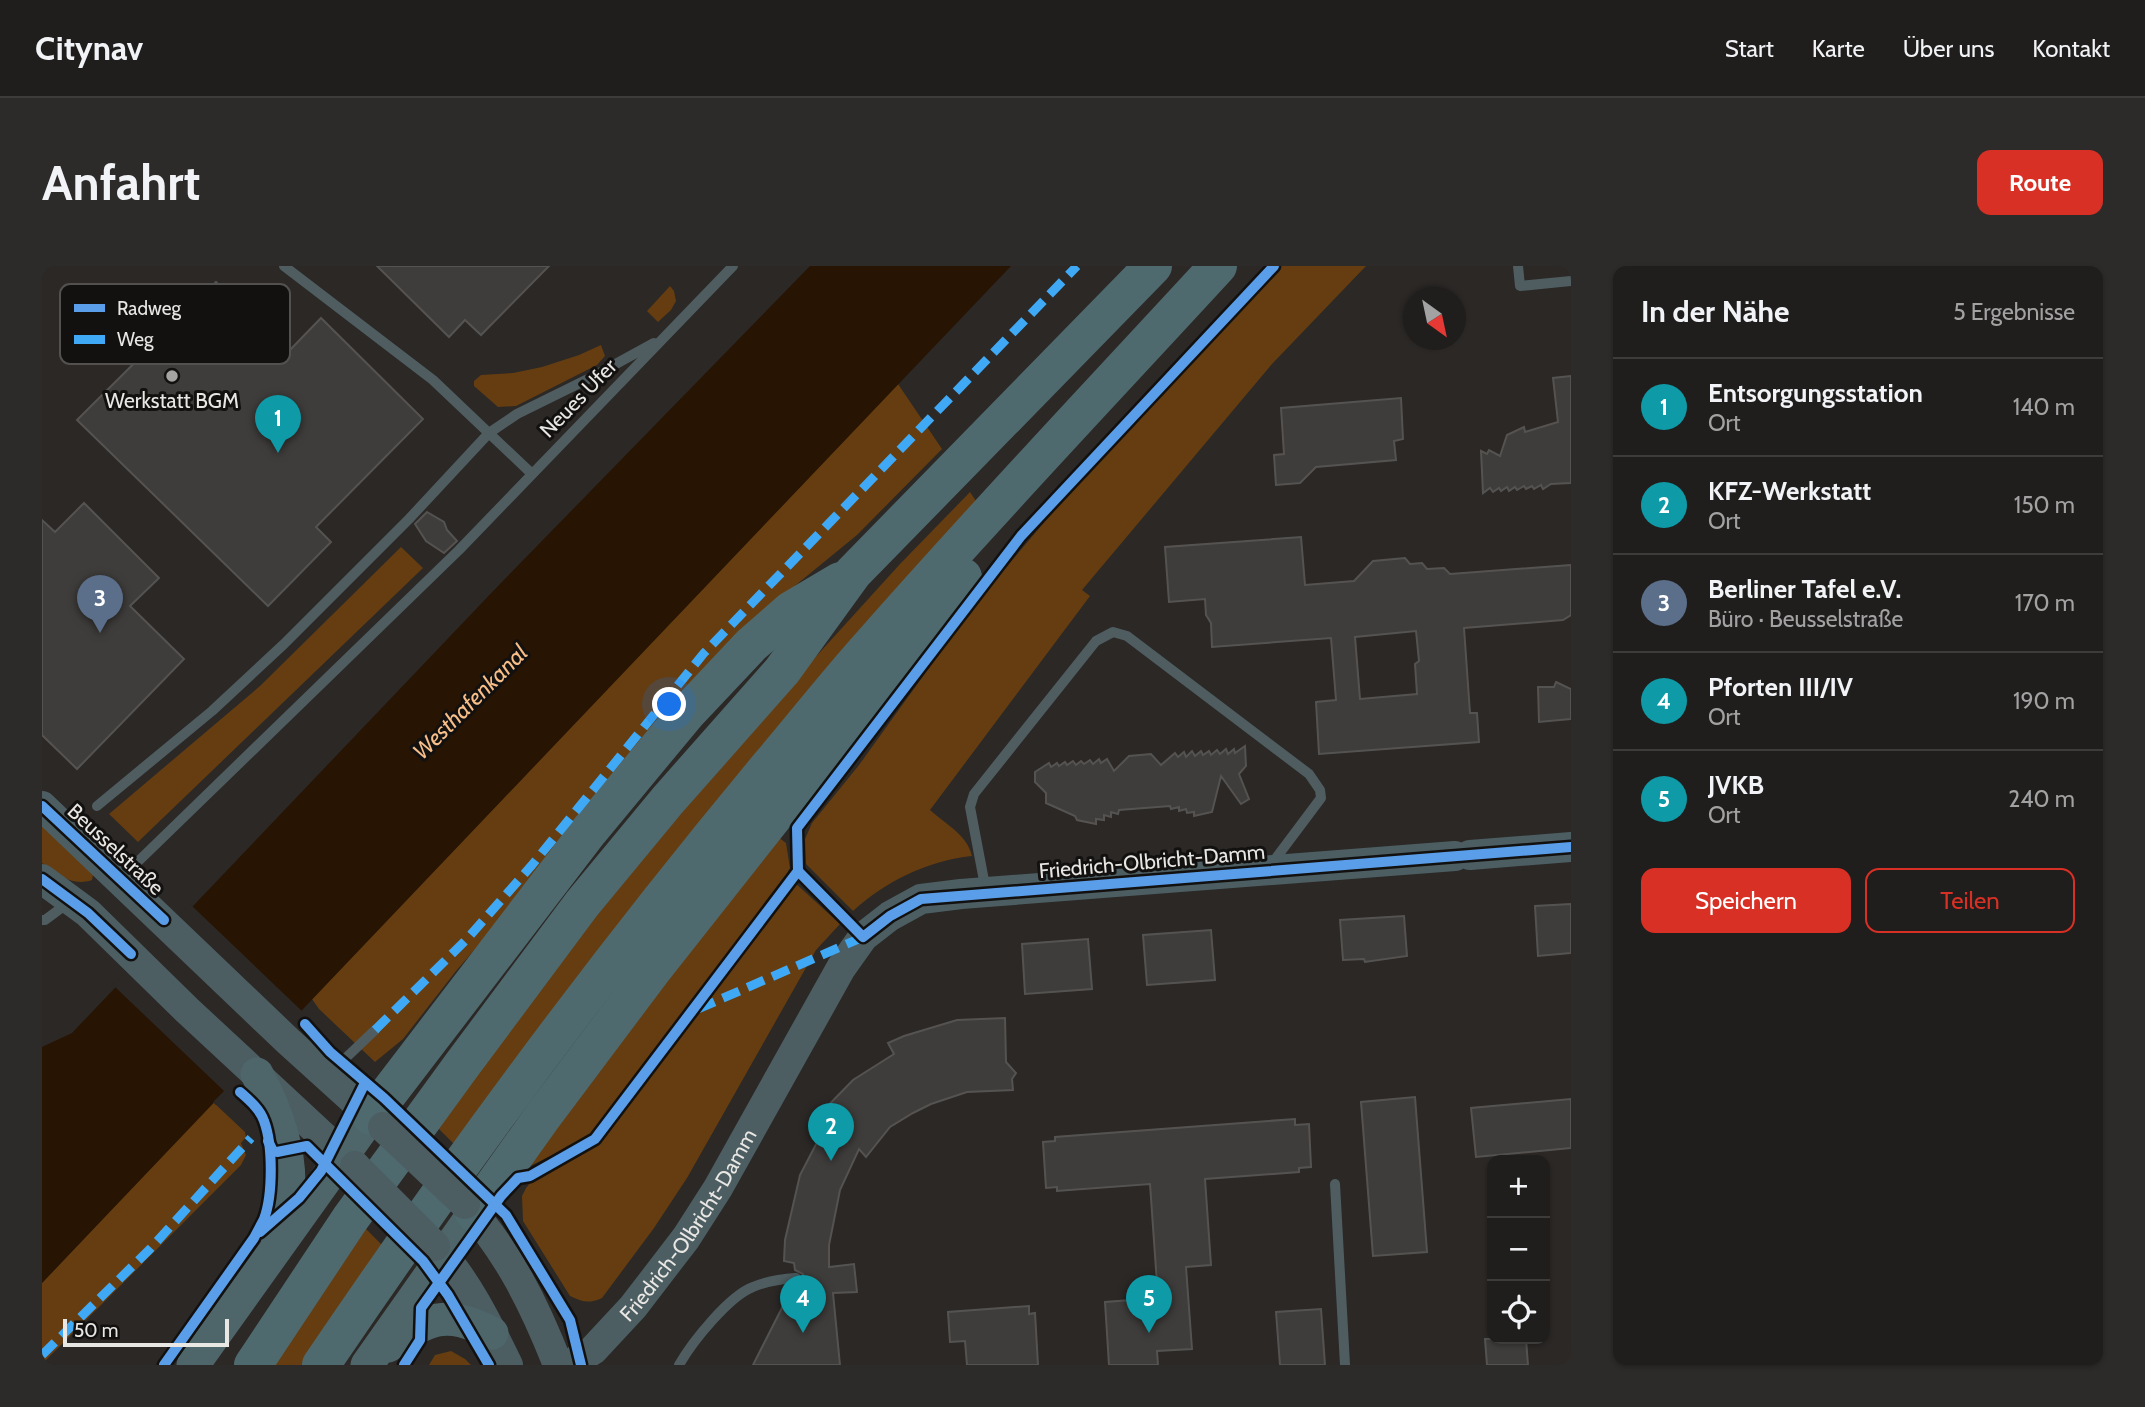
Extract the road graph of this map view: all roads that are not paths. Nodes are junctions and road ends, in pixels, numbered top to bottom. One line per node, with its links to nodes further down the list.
1 (284, 266): 8 (lane)
2 (733, 266): 7 (lane, Neues Ufer)
3 (1153, 266): 11 (highway)
4 (1218, 266): 10 (highway)
5 (1518, 266): 6 (lane)
6 (1571, 281)
7 (666, 336): 8 (lane); 9 (lane, Neues Ufer)
8 (489, 433): 9 (lane); 13 (lane)
9 (531, 474): 17 (lane, Neues Ufer)
10 (1026, 474): 27 (highway); 35 (highway)
11 (853, 573): 24 (highway); 34 (highway)
12 (42, 806): 17 (main road, Beusselstraße)
13 (97, 806)
14 (1571, 847): 15 (main road, Friedrich-Olbricht-Damm)
15 (1266, 871): 18 (main road, Friedrich-Olbricht-Damm); 18 (lane)
16 (42, 879): 19 (main road)
17 (120, 879): 19 (main road, Beusselstraße); 23 (main road, Beusselstraße)
18 (986, 893): 38 (main road, Friedrich-Olbricht-Damm)
19 (79, 907): 20 (lane); 22 (main road)
20 (42, 920)
21 (374, 1030): 23 (lane)
22 (257, 1074): 25 (main road); 29 (main road)
23 (327, 1076): 24 (main road, Beusselstraße)
24 (377, 1122): 25 (main road); 27 (main road, Beusselstraße, bridge)
25 (349, 1161): 28 (main road, bridge); 29 (main road)
26 (1335, 1184): 40 (lane)
27 (470, 1208): 28 (main road); 37 (main road, Beusselstraße)
28 (439, 1250): 31 (main road); 32 (main road)
29 (266, 1262): 33 (main road)
30 (796, 1278): 39 (lane)
31 (492, 1333): 32 (main road); 36 (main road)
32 (370, 1360)
33 (193, 1365)
34 (253, 1365)
35 (321, 1365)
36 (508, 1365)
37 (558, 1365)
38 (568, 1365)
39 (679, 1365)
40 (1345, 1365)

